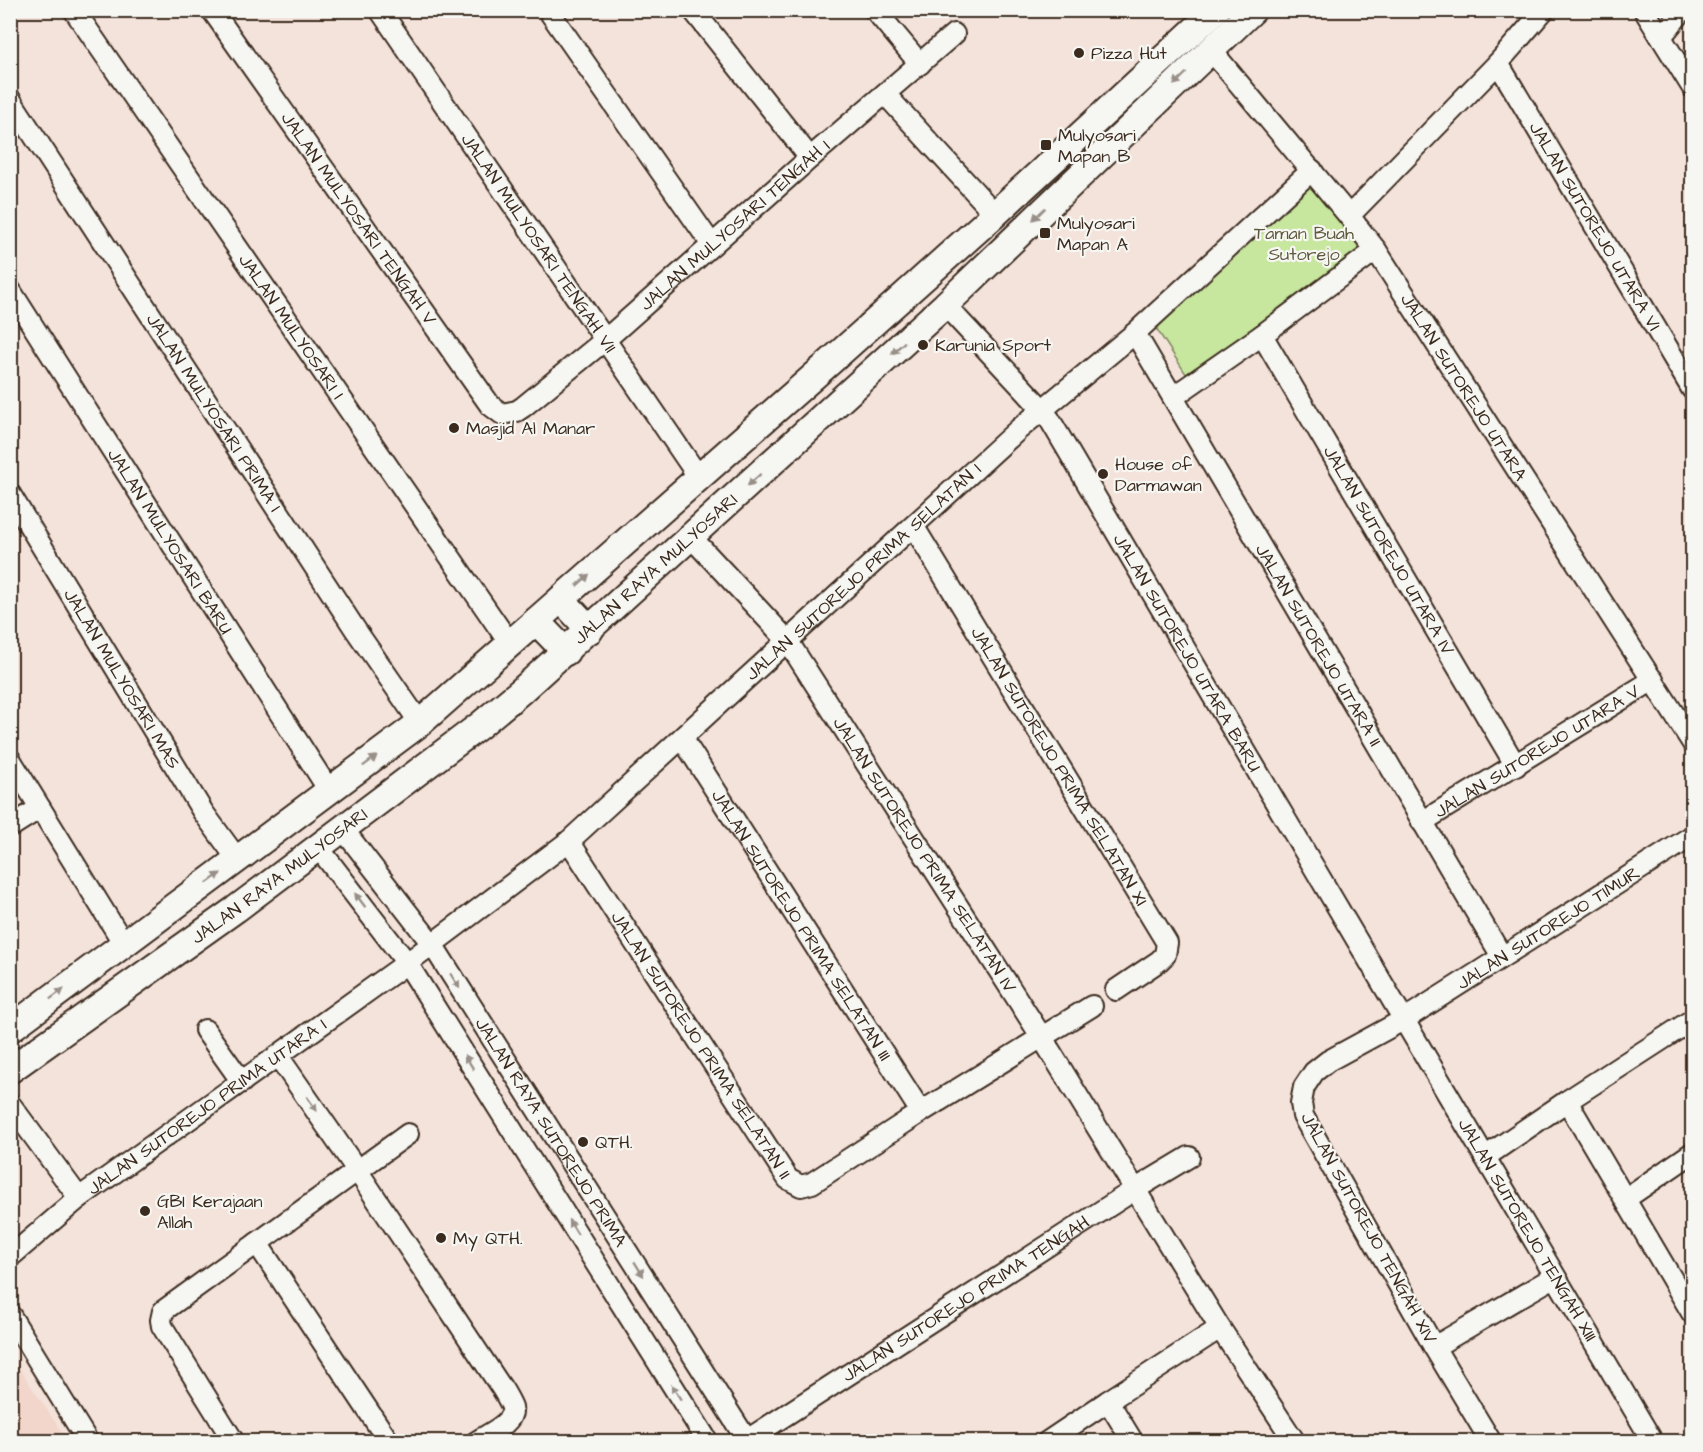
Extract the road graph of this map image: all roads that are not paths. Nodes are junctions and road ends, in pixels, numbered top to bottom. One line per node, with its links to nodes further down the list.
1 (74, 10): 45 (street, JALAN MULYOSARI I)
2 (212, 10): 36 (street, JALAN MULYOSARI TENGAH V)
3 (380, 10): 32 (street, JALAN MULYOSARI TENGAH VII)
4 (548, 10): 24 (street)
5 (693, 10): 20 (street)
6 (875, 10): 16 (street)
7 (1216, 10): 22 (main road, JALAN RAYA MULYOSARI)
8 (1253, 10): 14 (main road, JALAN RAYA MULYOSARI)
9 (1544, 10): 15 (street)
10 (1644, 10): 13 (street)
11 (1683, 10): 13 (street)
12 (954, 34): 16 (street, JALAN MULYOSARI TENGAH I)
13 (1661, 37): 17 (street)
14 (1211, 50): 21 (street, JALAN SUTOREJO UTARA); 27 (main road, JALAN RAYA MULYOSARI, one-way to 27)
15 (1498, 63): 23 (street); 33 (street, JALAN SUTOREJO UTARA VI)
16 (920, 64): 18 (street, JALAN MULYOSARI TENGAH I)
17 (1692, 87)
18 (885, 94): 20 (street, JALAN MULYOSARI TENGAH I); 22 (street)
19 (10, 99): 48 (street, JALAN MULYOSARI PRIMA I)
20 (810, 158): 24 (street, JALAN MULYOSARI TENGAH I)
21 (1312, 170): 23 (street, JALAN SUTOREJO UTARA); 30 (street, JALAN SUTOREJO PRIMA SELATAN I)
22 (995, 214): 25 (main road, JALAN RAYA MULYOSARI)
23 (1349, 216): 26 (street, JALAN SUTOREJO UTARA)
24 (712, 245): 32 (street, JALAN MULYOSARI TENGAH I)
25 (954, 250): 27 (main road); 37 (main road, JALAN RAYA MULYOSARI)
26 (1376, 250): 31 (street); 47 (street, JALAN SUTOREJO UTARA)
27 (978, 273): 29 (main road, JALAN RAYA MULYOSARI)
28 (10, 290): 53 (street, JALAN MULYOSARI BARU)
29 (945, 305): 35 (street, JALAN SUTOREJO UTARA BARU); 40 (main road, JALAN RAYA MULYOSARI, one-way to 40)
30 (1135, 333): 34 (street, JALAN SUTOREJO UTARA II); 35 (street, JALAN SUTOREJO PRIMA SELATAN I)
31 (1262, 335): 34 (street); 52 (street, JALAN SUTOREJO UTARA IV)
32 (605, 340): 36 (street, JALAN MULYOSARI TENGAH I); 37 (street, JALAN MULYOSARI TENGAH VII)
33 (1692, 389)
34 (1173, 397): 55 (street, JALAN SUTOREJO UTARA II)
35 (1043, 410): 39 (street, JALAN SUTOREJO PRIMA SELATAN I); 68 (street, JALAN SUTOREJO UTARA BARU)
36 (513, 412)
37 (698, 476): 41 (main road, JALAN RAYA MULYOSARI, one-way to 37)
38 (10, 494): 61 (street, JALAN MULYOSARI MAS)
39 (914, 527): 44 (street, JALAN SUTOREJO PRIMA SELATAN I); 66 (street, JALAN SUTOREJO PRIMA SELATAN XI)
40 (691, 537): 43 (main road, JALAN RAYA MULYOSARI); 44 (street, JALAN SUTOREJO PRIMA SELATAN IV)
41 (561, 599): 42 (main road, JALAN RAYA MULYOSARI); 43 (main road)
42 (536, 621): 45 (main road, JALAN RAYA MULYOSARI); 46 (main road)
43 (590, 630): 46 (main road, JALAN RAYA MULYOSARI)
44 (787, 640): 49 (street, JALAN SUTOREJO PRIMA SELATAN I); 72 (street, JALAN SUTOREJO PRIMA SELATAN IV)
45 (510, 644): 48 (main road, JALAN RAYA MULYOSARI)
46 (566, 652): 57 (main road, JALAN RAYA MULYOSARI)
47 (1653, 680): 50 (street, JALAN SUTOREJO UTARA); 52 (street, JALAN SUTOREJO UTARA V)
48 (420, 723): 53 (main road, JALAN RAYA MULYOSARI, one-way to 48)
49 (682, 738): 59 (street, JALAN SUTOREJO PRIMA SELATAN I); 78 (street, JALAN SUTOREJO PRIMA SELATAN III)
50 (1692, 742)
51 (10, 759): 54 (street)
52 (1516, 766): 55 (street, JALAN SUTOREJO UTARA V)
53 (330, 792): 61 (main road, JALAN RAYA MULYOSARI)
54 (40, 808): 56 (street); 62 (street)
55 (1422, 822): 64 (street, JALAN SUTOREJO UTARA II)
56 (10, 828)
57 (343, 829): 60 (main road, JALAN RAYA MULYOSARI); 63 (street, JALAN RAYA SUTOREJO PRIMA)
58 (1692, 836): 68 (street, JALAN SUTOREJO TIMUR)
59 (569, 841): 63 (street, JALAN SUTOREJO PRIMA SELATAN I); 78 (street, JALAN SUTOREJO PRIMA SELATAN II)
60 (318, 847): 65 (street, JALAN RAYA SUTOREJO PRIMA, one-way to 60); 74 (main road, JALAN RAYA MULYOSARI)
61 (238, 860): 62 (main road, JALAN RAYA MULYOSARI, one-way to 61)
62 (124, 944): 70 (main road, JALAN RAYA MULYOSARI, one-way to 62)
63 (432, 944): 65 (street, JALAN SUTOREJO PRIMA SELATAN I); 95 (street, JALAN RAYA SUTOREJO PRIMA, one-way to 95)
64 (1501, 955)
65 (407, 963): 73 (street, JALAN SUTOREJO PRIMA UTARA I); 100 (street, JALAN RAYA SUTOREJO PRIMA, one-way to 65)
66 (1116, 990)
67 (1092, 1006): 72 (street)
68 (1405, 1019): 81 (street, JALAN SUTOREJO TENGAH XIII); 93 (street, JALAN SUTOREJO TENGAH XIV)
69 (1692, 1020): 76 (street)
70 (10, 1029)
71 (205, 1030): 75 (street)
72 (1041, 1036): 78 (street, JALAN SUTOREJO PRIMA SELATAN II); 84 (street, JALAN SUTOREJO PRIMA SELATAN IV)
73 (278, 1056): 75 (street, JALAN SUTOREJO PRIMA UTARA I); 83 (street, one-way to 83)
74 (10, 1071)
75 (242, 1082): 85 (street, JALAN SUTOREJO PRIMA UTARA I)
76 (1567, 1101): 81 (street); 86 (street)
77 (10, 1104): 85 (street)
78 (921, 1112)
79 (408, 1134): 83 (street)
80 (1692, 1153): 86 (street)
81 (1485, 1156): 89 (street, JALAN SUTOREJO TENGAH XIII)
82 (1189, 1158): 84 (street, JALAN SUTOREJO PRIMA TENGAH)
83 (357, 1170): 87 (street); 99 (street)
84 (1134, 1190): 92 (street, JALAN SUTOREJO PRIMA SELATAN IV); 95 (street, JALAN SUTOREJO PRIMA TENGAH)
85 (79, 1198): 88 (street, JALAN SUTOREJO PRIMA UTARA I)
86 (1625, 1199): 90 (street)
87 (256, 1243): 97 (street); 98 (street)
88 (10, 1257)
89 (1554, 1277): 93 (street); 105 (street, JALAN SUTOREJO TENGAH XIII)
90 (1692, 1313)
91 (10, 1315): 96 (street)
92 (1220, 1328): 94 (street); 103 (street, JALAN SUTOREJO PRIMA SELATAN IV)
93 (1434, 1347): 104 (street, JALAN SUTOREJO TENGAH XIV)
94 (1108, 1401): 101 (street); 102 (street)
95 (746, 1441)
96 (88, 1442)
97 (234, 1442)
98 (388, 1442)
99 (476, 1442)
100 (708, 1442)
101 (1047, 1442)
102 (1133, 1442)
103 (1294, 1442)
104 (1491, 1442)
105 (1653, 1442)

